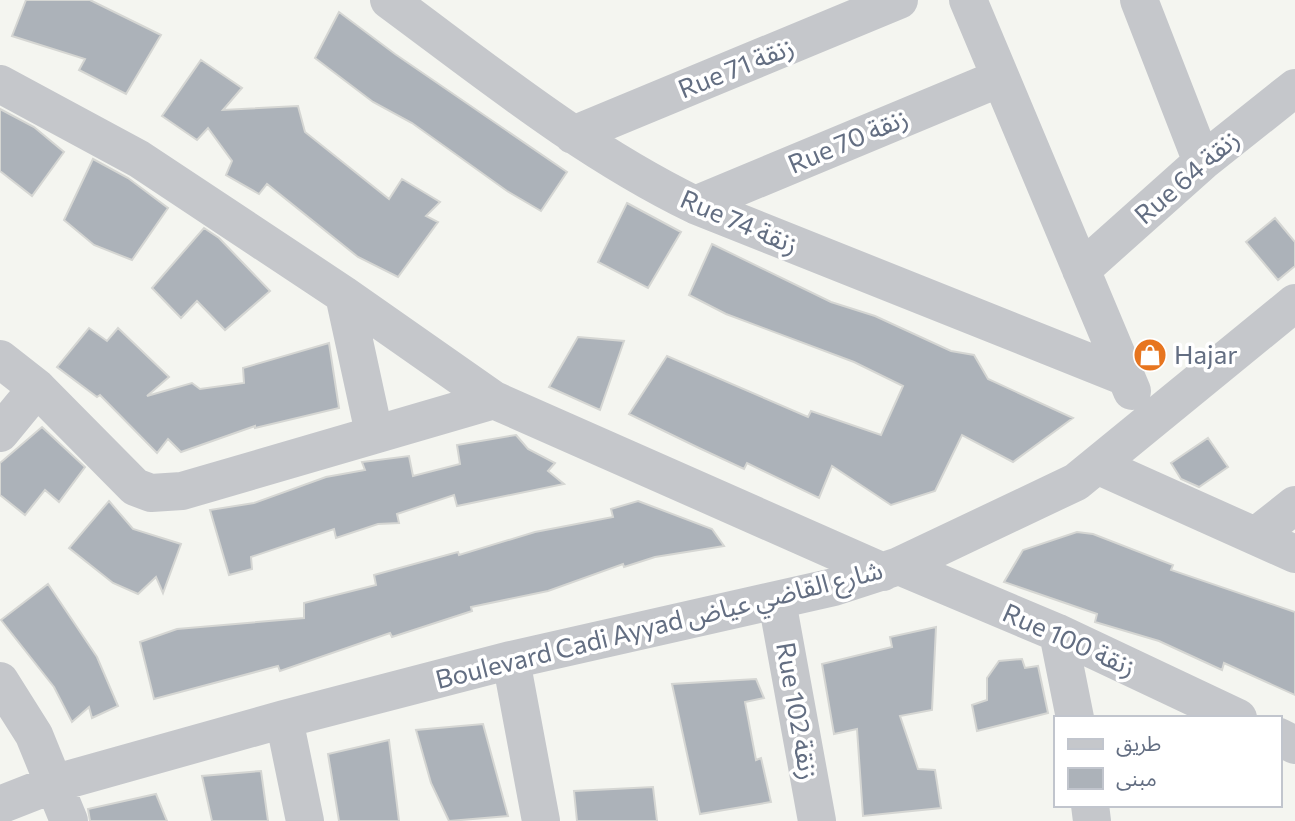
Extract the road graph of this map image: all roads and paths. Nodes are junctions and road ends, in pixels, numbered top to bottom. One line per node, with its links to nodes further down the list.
1 (388, 0): 8 (street, Rue 74 زنقة)
2 (899, 0): 8 (street, Rue 71 زنقة)
3 (968, 0): 5 (street)
4 (1139, 0): 9 (street)
5 (1000, 78): 10 (street, Rue 70 زنقة); 11 (street)
6 (0, 84): 12 (street, Rue 100 زنقة)
7 (1295, 88): 9 (street, Rue 64 زنقة)
8 (573, 135): 10 (street, Rue 74 زنقة)
9 (1202, 162): 11 (street, Rue 64 زنقة)
10 (695, 205): 15 (street, Rue 74 زنقة)
11 (1081, 270): 15 (street)
12 (344, 295): 17 (street, Rue 100 زنقة); 20 (street)
13 (1295, 303): 18 (street, Boulevard Cadi Ayyad شارع القاضي عياض)
14 (0, 359): 16 (street)
15 (1126, 377): 18 (street)
16 (37, 388): 19 (street); 20 (street)
17 (494, 400): 20 (street); 25 (street, Rue 100 زنقة)
18 (1147, 425): 21 (street, Boulevard Cadi Ayyad شارع القاضي عياض)
19 (0, 433)
20 (374, 433)
21 (1099, 466): 23 (street); 25 (street, Boulevard Cadi Ayyad شارع القاضي عياض)
22 (1295, 505): 23 (street)
23 (1257, 535): 24 (street)
24 (1295, 554)
25 (891, 569): 26 (street, Boulevard Cadi Ayyad شارع القاضي عياض); 27 (street, Rue 100 زنقة)
26 (777, 601): 28 (street, Boulevard Cadi Ayyad شارع القاضي عياض); 38 (street, Rue 102 زنقة)
27 (1058, 633): 30 (street); 31 (street, Rue 100 زنقة)
28 (511, 660): 32 (street, Boulevard Cadi Ayyad شارع القاضي عياض); 37 (street)
29 (0, 681): 33 (street)
30 (1075, 716)
31 (1234, 716)
32 (284, 719): 33 (street, Boulevard Cadi Ayyad شارع القاضي عياض); 36 (street)
33 (56, 783): 34 (street, Boulevard Cadi Ayyad شارع القاضي عياض); 35 (street)
34 (0, 805)
35 (69, 821)
36 (305, 821)
37 (541, 821)
38 (817, 821)

